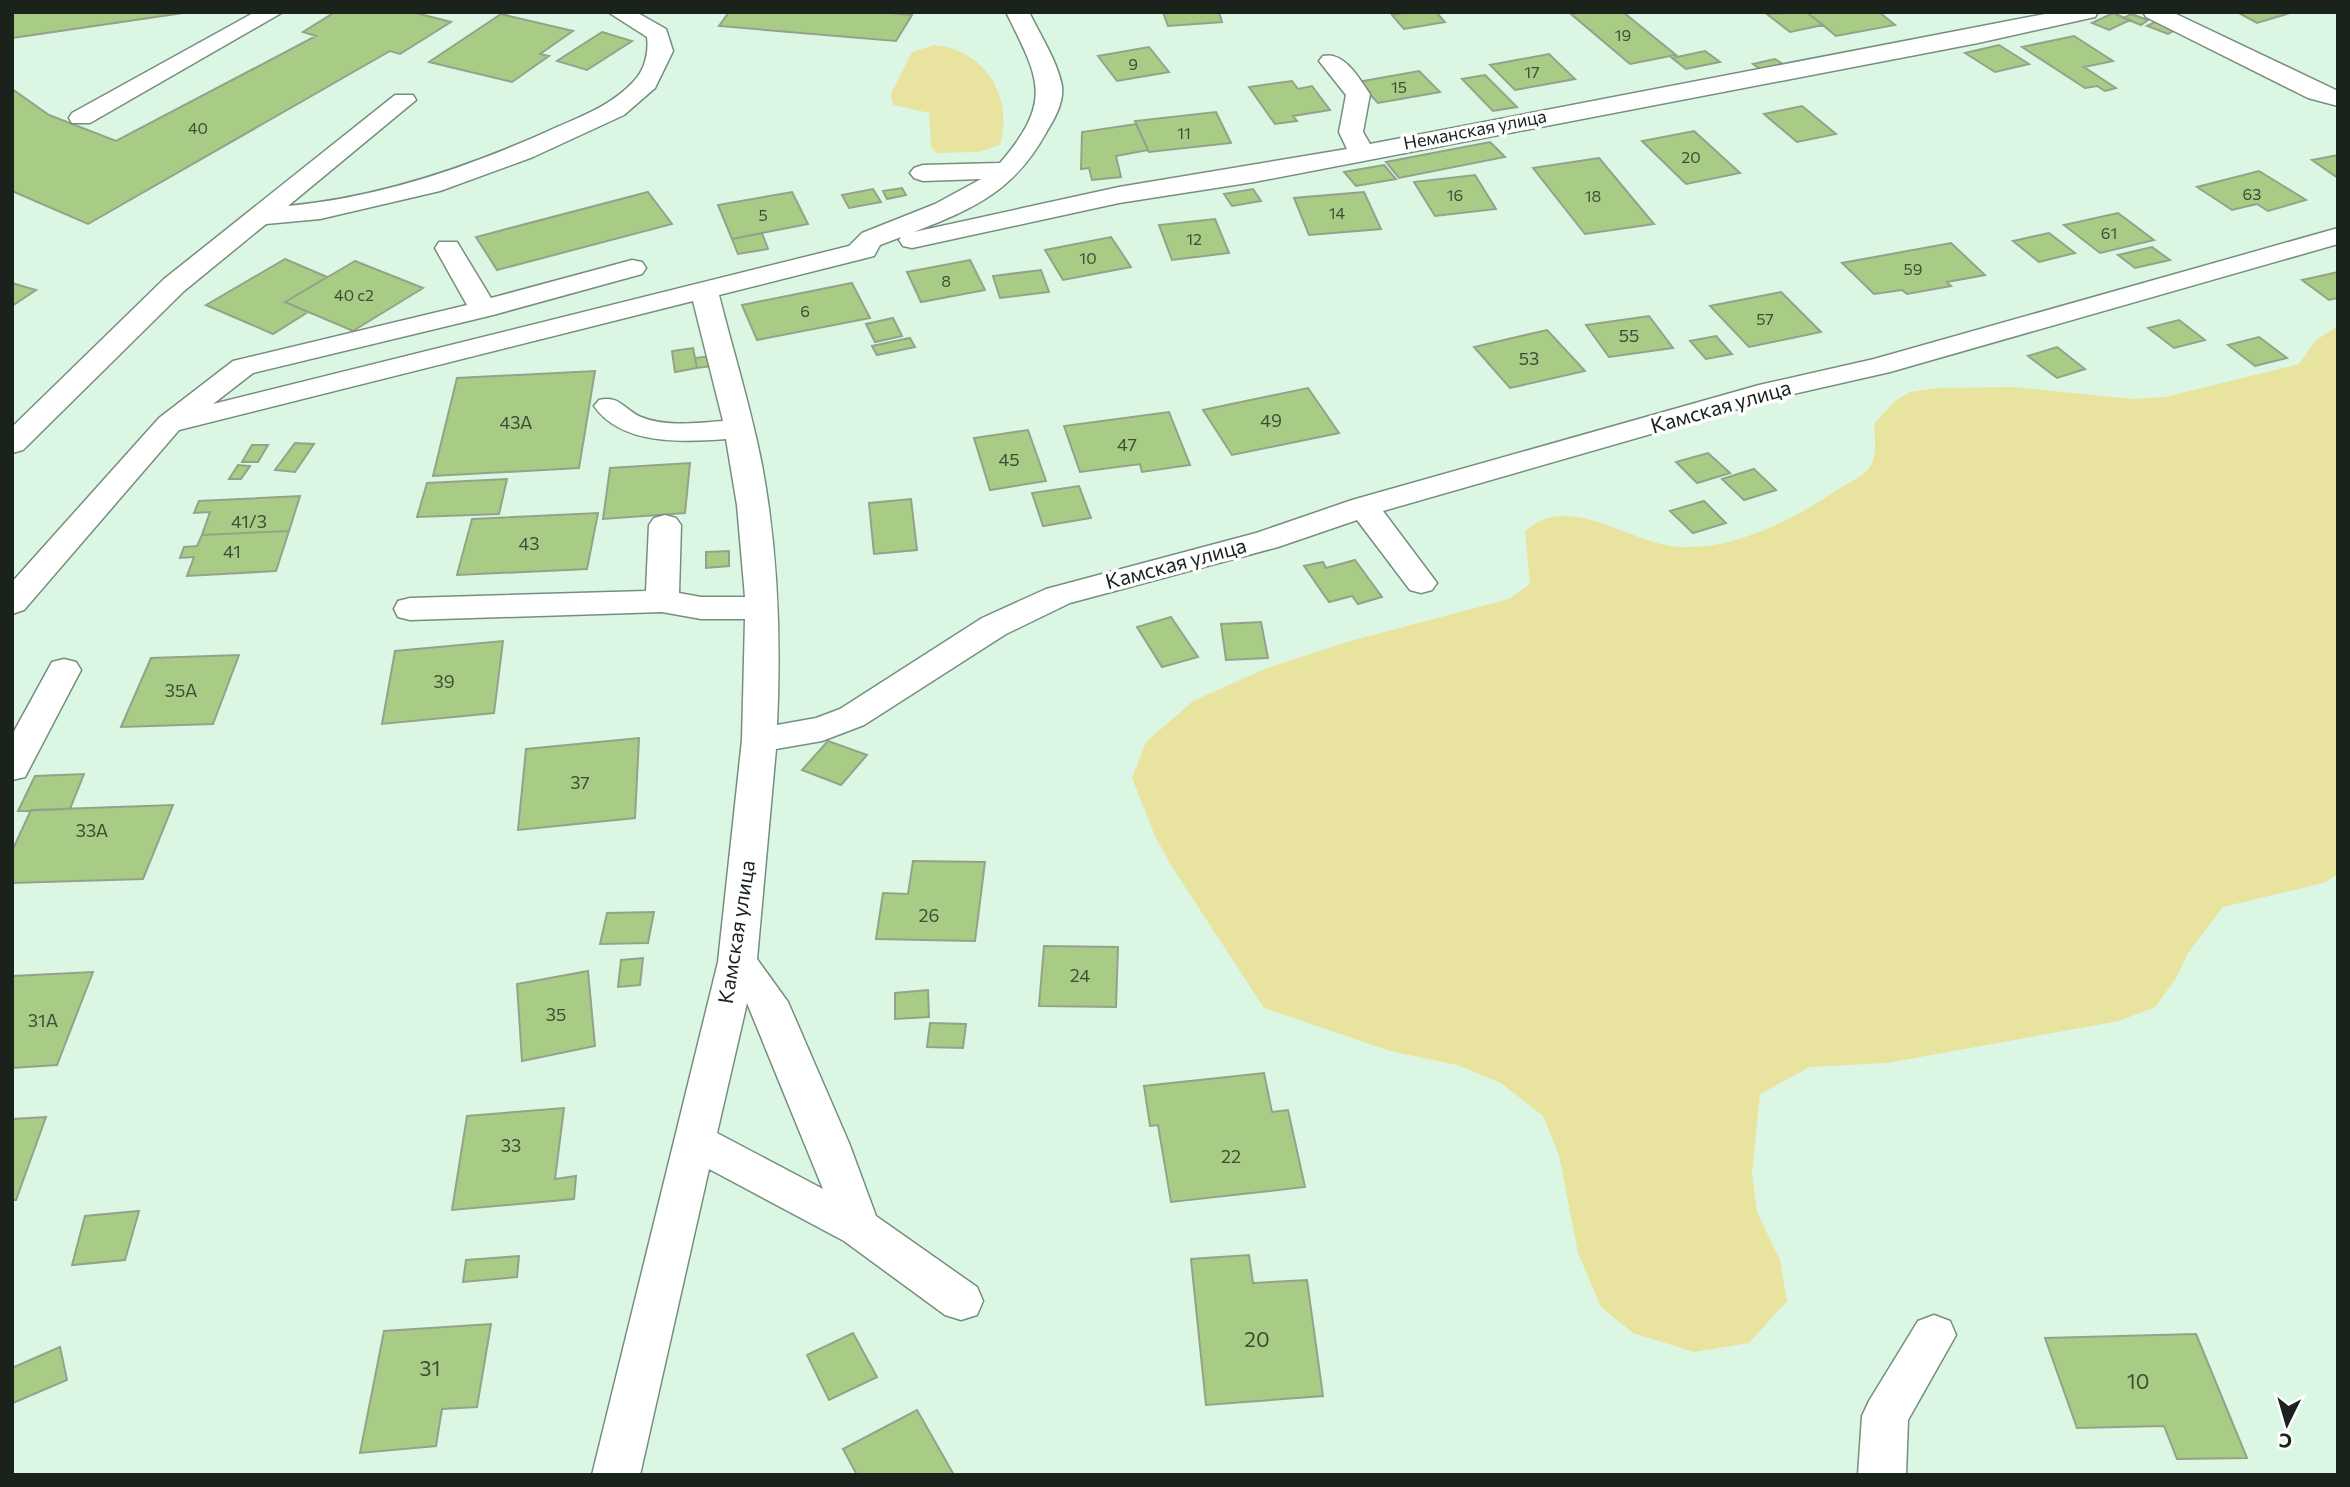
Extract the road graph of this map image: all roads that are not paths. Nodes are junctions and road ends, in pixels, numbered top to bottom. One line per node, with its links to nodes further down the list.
1 (272, 12): 11 (lane)
2 (619, 12): 15 (lane)
3 (1017, 12): 13 (lane)
4 (2087, 12): 7 (lane, Неманская улица)
5 (2154, 12): 9 (lane)
6 (1958, 20): 7 (lane)
7 (1978, 36): 12 (lane, Неманская улица)
8 (1331, 61): 12 (lane)
9 (2338, 99)
10 (404, 100): 15 (lane)
11 (81, 118)
12 (1362, 153): 18 (lane, Неманская улица)
13 (1010, 170): 14 (lane); 18 (lane)
14 (923, 173)
15 (256, 217): 25 (lane)
16 (2338, 236): 26 (lane, Камская улица)
17 (448, 248): 21 (lane)
18 (865, 250): 20 (lane, Неманская улица)
19 (632, 268): 21 (lane)
20 (704, 289): 23 (lane, Неманская улица); 24 (lane)
21 (483, 309): 23 (lane)
22 (609, 405): 24 (lane)
23 (169, 424): 30 (lane)
24 (739, 429): 31 (lane)
25 (12, 444)
26 (1363, 507): 28 (lane); 34 (lane, Камская улица)
27 (665, 526): 29 (lane)
28 (1421, 583)
29 (662, 601): 31 (lane); 32 (lane)
30 (12, 603)
31 (762, 608): 34 (lane)
32 (410, 609)
33 (64, 670): 35 (lane)
34 (759, 740): 36 (lane, Камская улица)
35 (12, 768)
36 (737, 962): 37 (lane, Камская улица); 38 (lane)
37 (694, 1141): 38 (lane); 41 (lane, Камская улица)
38 (859, 1228): 39 (lane)
39 (961, 1301)
40 (1934, 1335): 42 (lane)
41 (616, 1475)
42 (1882, 1475)

